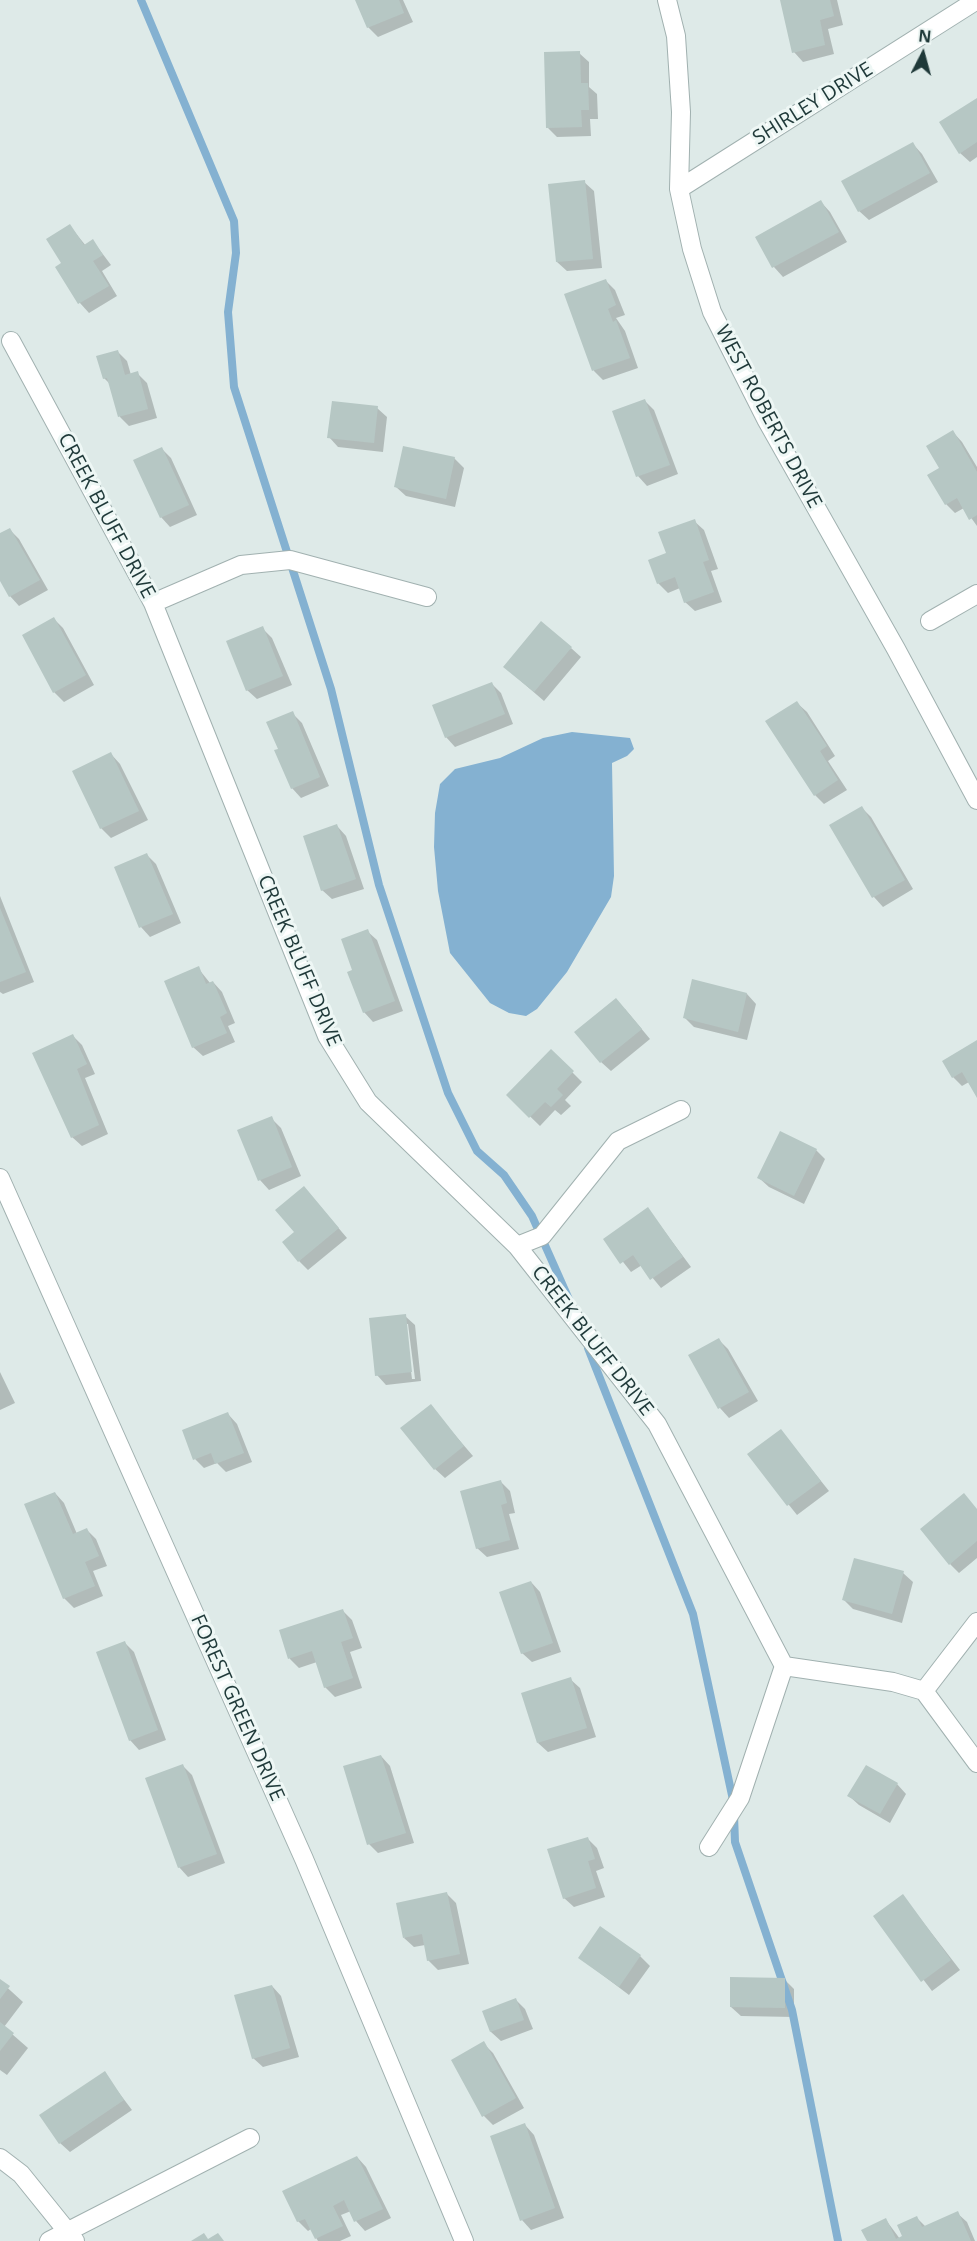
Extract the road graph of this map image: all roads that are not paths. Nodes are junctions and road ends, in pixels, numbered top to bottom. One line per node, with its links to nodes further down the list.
1 (667, 0): 3 (street, WEST ROBERTS DRIVE)
2 (977, 0): 3 (street, SHIRLEY DRIVE)
3 (679, 189): 9 (street, WEST ROBERTS DRIVE)
4 (11, 341): 7 (street, CREEK BLUFF DRIVE)
5 (977, 594): 8 (street)
6 (427, 597): 7 (street)
7 (153, 603): 12 (street, CREEK BLUFF DRIVE)
8 (930, 621)
9 (977, 800)
10 (681, 1110): 12 (street)
11 (0, 1178): 22 (street, FOREST GREEN DRIVE)
12 (517, 1246): 14 (street, CREEK BLUFF DRIVE)
13 (977, 1622): 15 (street)
14 (784, 1666): 15 (street); 17 (street)
15 (924, 1691): 16 (street)
16 (977, 1763)
17 (709, 1847)
18 (250, 2138): 20 (street)
19 (0, 2158): 20 (street)
20 (71, 2236): 21 (street)
21 (49, 2241)
22 (464, 2241)

